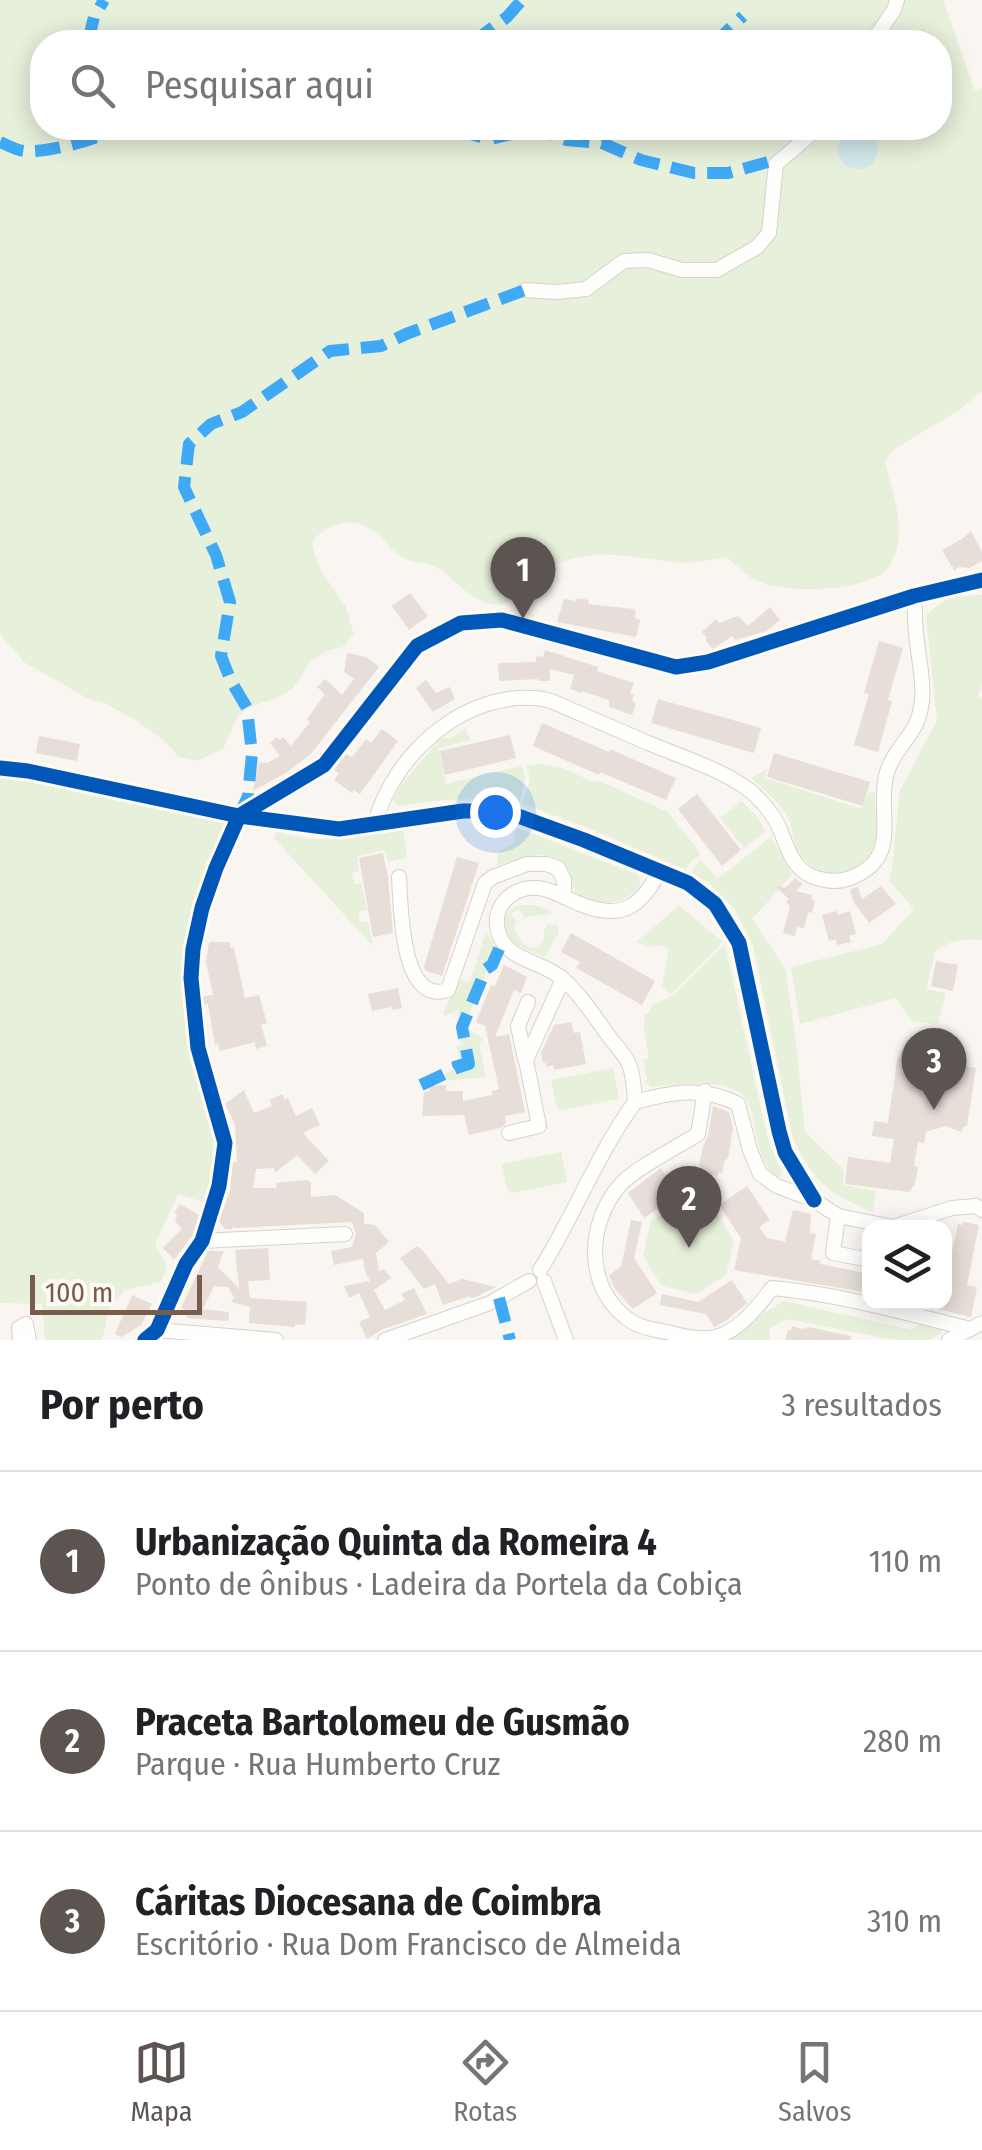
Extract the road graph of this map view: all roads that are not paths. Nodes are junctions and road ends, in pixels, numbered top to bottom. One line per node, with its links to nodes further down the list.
1 (898, 0): 2 (street)
2 (880, 30)
3 (804, 140): 4 (street)
4 (525, 290)
5 (982, 580): 6 (street)
6 (914, 596): 8 (street); 9 (street)
7 (0, 768): 8 (street)
8 (239, 816): 9 (street); 25 (street)
9 (376, 824): 10 (street)
10 (659, 872): 12 (street); 19 (street)
11 (400, 877): 12 (street)
12 (564, 897): 13 (street)
13 (563, 978): 15 (street); 17 (street)
14 (528, 1002): 15 (street)
15 (526, 1060): 18 (street)
16 (705, 1091): 17 (street); 19 (street); 28 (street)
17 (634, 1102): 27 (street)
18 (509, 1133)
19 (814, 1200): 21 (street)
20 (982, 1210): 22 (street)
21 (838, 1216): 23 (street); 26 (street)
22 (934, 1220)
23 (862, 1221)
24 (345, 1234): 25 (street)
25 (202, 1241): 29 (street)
26 (862, 1258)
27 (538, 1277): 33 (street); 34 (street)
28 (976, 1326): 35 (street)
29 (151, 1335): 32 (street)
30 (20, 1340): 31 (street)
31 (30, 1340)
32 (276, 1340)
33 (385, 1340)
34 (566, 1340)
35 (949, 1340)

